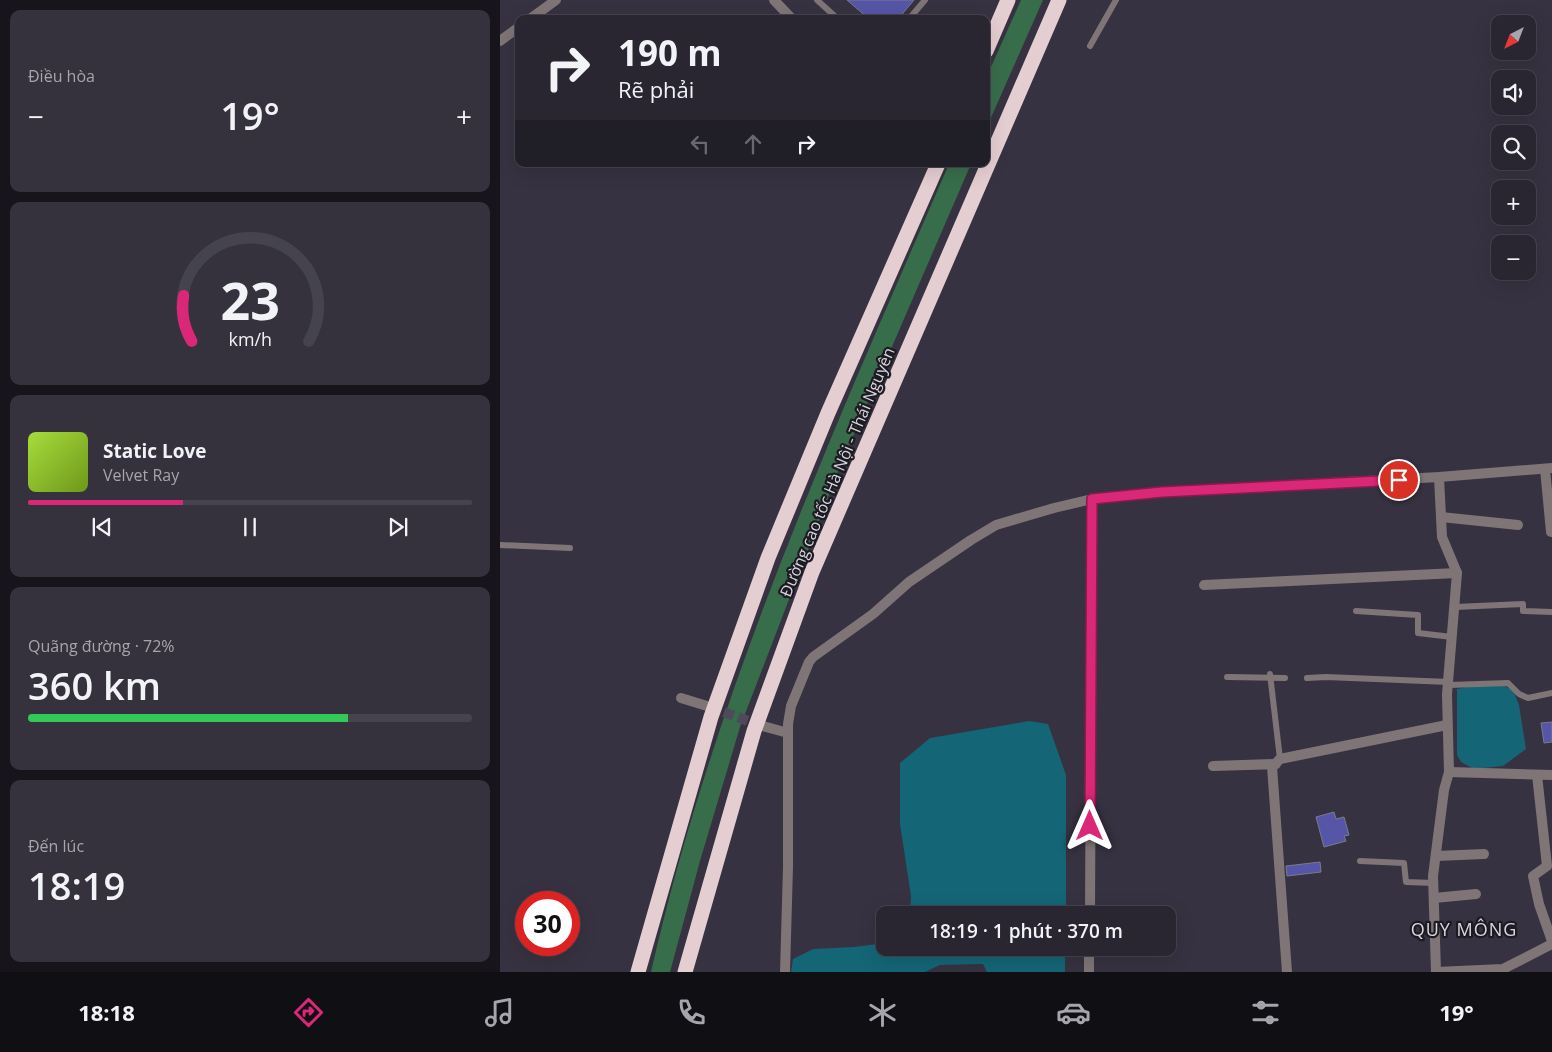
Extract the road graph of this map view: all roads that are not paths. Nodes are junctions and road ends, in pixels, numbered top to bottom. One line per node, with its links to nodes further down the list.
1 (556, 0): 8 (street)
2 (774, 0): 9 (street)
3 (817, 0): 10 (lane)
4 (925, 0): 11 (lane)
5 (1008, 0): 14 (highway)
6 (1059, 0): 16 (highway, Đường cao tốc Hà Nội - Thái Nguyên)
7 (1116, 0): 15 (lane)
8 (535, 15)
9 (788, 15)
10 (834, 15)
11 (912, 15)
12 (515, 29): 13 (street)
13 (500, 41)
14 (990, 42)
15 (1090, 46)
16 (990, 160)
17 (937, 167): 59 (highway, Đường cao tốc Hà Nội - Thái Nguyên)
18 (987, 167): 60 (highway, Đường cao tốc Hà Nội - Thái Nguyên)
19 (1549, 468): 20 (street); 24 (street)
20 (1439, 477): 21 (street); 22 (street)
21 (1092, 499): 43 (street); 56 (street)
22 (1441, 517): 23 (street); 27 (street)
23 (1518, 525)
24 (1551, 532)
25 (500, 545): 26 (lane)
26 (570, 548)
27 (1457, 573): 28 (street); 29 (street)
28 (1204, 585)
29 (1454, 607): 31 (lane); 32 (street)
30 (1356, 611): 32 (lane)
31 (1552, 612)
32 (1452, 637): 37 (street)
33 (1270, 676): 34 (lane); 35 (lane); 44 (lane)
34 (1227, 677)
35 (1285, 678)
36 (1307, 678): 37 (lane)
37 (1449, 683): 38 (lane); 42 (street)
38 (1552, 693)
39 (681, 698): 40 (street)
40 (707, 706)
41 (763, 726): 43 (street)
42 (1447, 726): 44 (street); 46 (street)
43 (788, 733): 61 (street)
44 (1278, 761): 45 (street); 63 (street)
45 (1213, 766)
46 (1448, 772): 47 (street); 50 (street)
47 (1537, 775): 48 (street); 52 (street)
48 (1552, 775)
49 (1484, 854): 50 (street)
50 (1436, 856): 53 (street)
51 (1360, 861): 53 (lane)
52 (1550, 866): 57 (street)
53 (1434, 883): 55 (street)
54 (1476, 894): 55 (street)
55 (1434, 898): 64 (street)
56 (1090, 906)
57 (1552, 942): 64 (street)
58 (1090, 956): 62 (street)
59 (638, 972)
60 (685, 972)
61 (785, 972)
62 (1089, 972)
63 (1287, 972)
64 (1436, 972)

